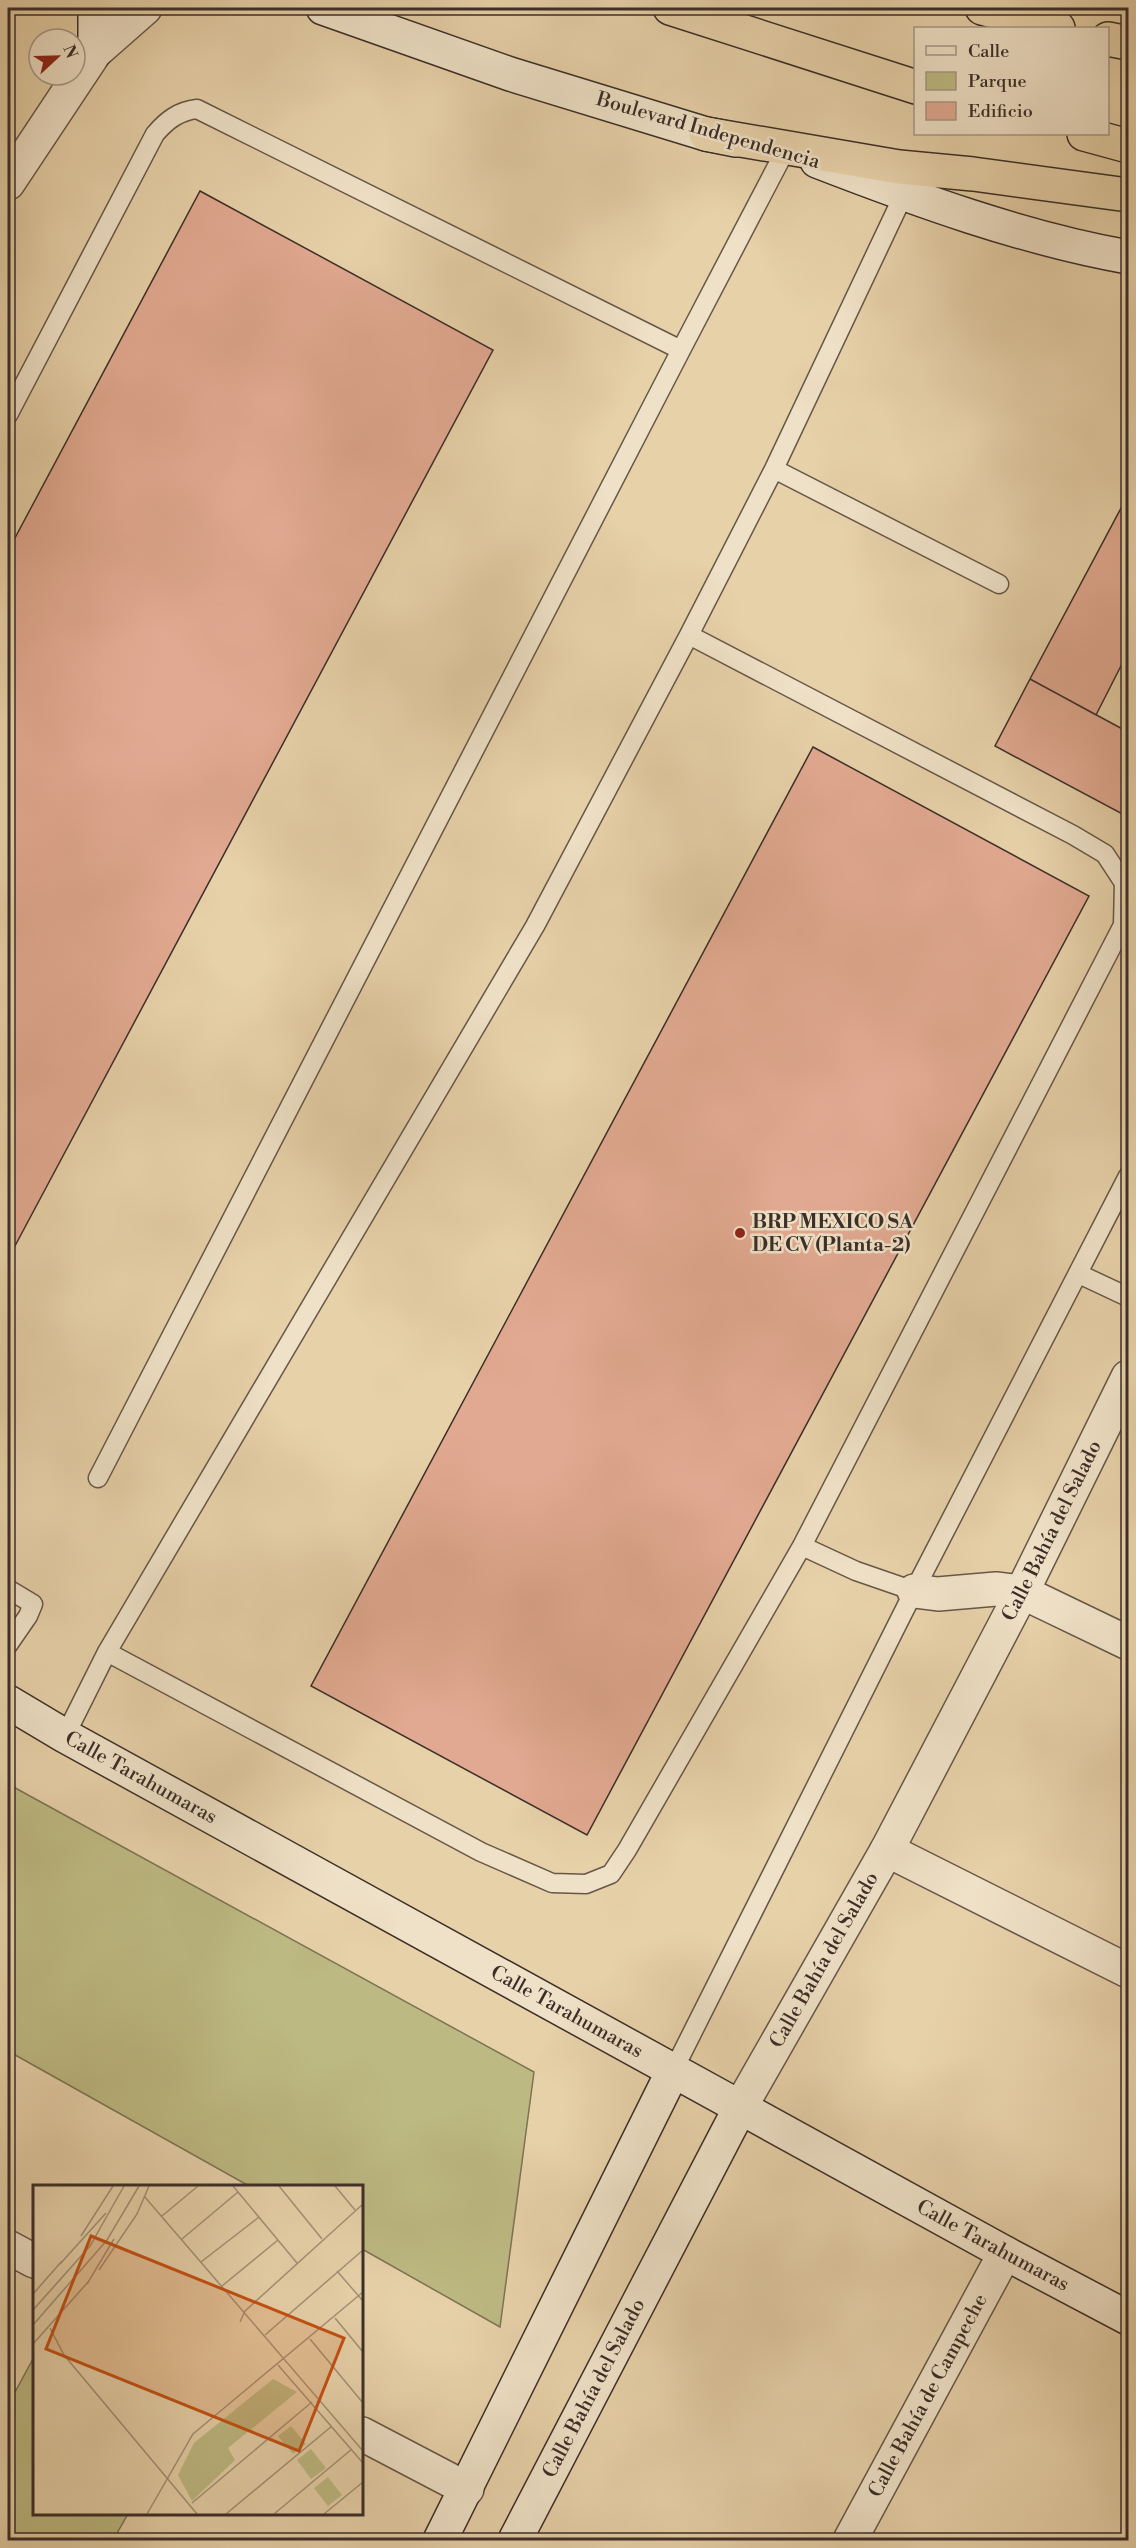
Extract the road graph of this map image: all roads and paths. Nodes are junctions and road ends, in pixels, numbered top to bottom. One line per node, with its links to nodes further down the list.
1 (95, 8): 9 (street)
2 (145, 8): 9 (street)
3 (323, 8): 11 (street, Boulevard Independencia)
4 (670, 8): 10 (highway)
5 (982, 8): 6 (highway)
6 (1054, 27)
7 (1109, 39): 8 (highway)
8 (1128, 43)
9 (95, 52): 15 (street)
10 (914, 87)
11 (706, 134): 14 (street, Boulevard Independencia); 17 (highway)
12 (1088, 135): 13 (highway)
13 (1128, 146)
14 (786, 149): 16 (street, Boulevard Independencia); 19 (lane)
15 (8, 179)
16 (904, 194): 18 (street, Boulevard Independencia); 21 (lane)
17 (1128, 195)
18 (1128, 257)
19 (681, 350): 20 (lane); 28 (lane)
20 (8, 415)
21 (774, 470): 22 (lane); 23 (lane)
22 (999, 584)
23 (689, 635): 29 (lane); 35 (lane)
24 (1128, 1176): 25 (lane)
25 (1079, 1274): 26 (lane); 31 (lane)
26 (1128, 1297)
27 (1128, 1377): 32 (street, Calle Bahía del Salado)
28 (98, 1478)
29 (801, 1546): 31 (lane); 35 (lane)
30 (8, 1589): 34 (lane)
31 (914, 1591): 32 (street); 40 (lane)
32 (1022, 1592): 33 (street); 38 (street, Calle Bahía del Salado)
33 (1128, 1643)
34 (8, 1645)
35 (108, 1652): 37 (lane)
36 (8, 1702): 37 (street, Calle Tarahumaras)
37 (65, 1736): 40 (street, Calle Tarahumaras)
38 (887, 1850): 39 (street); 41 (street, Calle Bahía del Salado)
39 (1128, 1971)
40 (673, 2071): 41 (street, Calle Tarahumaras); 47 (street)
41 (741, 2106): 43 (street, Calle Tarahumaras); 49 (street, Calle Bahía del Salado)
42 (8, 2247): 44 (street)
43 (1005, 2253): 45 (street, Calle Tarahumaras); 50 (street, Calle Bahía de Campeche)
44 (33, 2261)
45 (1128, 2318)
46 (363, 2435): 47 (street)
47 (467, 2489): 48 (street)
48 (440, 2541)
49 (515, 2541)
50 (850, 2541)

